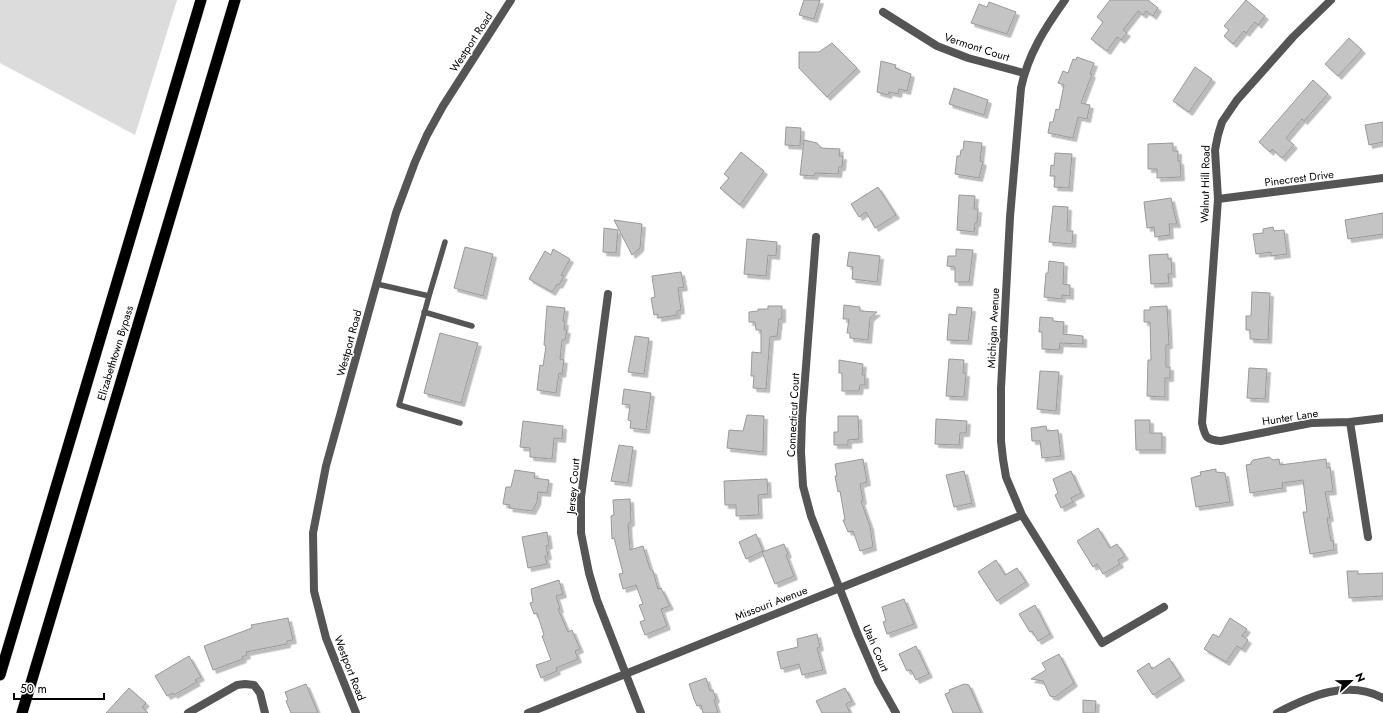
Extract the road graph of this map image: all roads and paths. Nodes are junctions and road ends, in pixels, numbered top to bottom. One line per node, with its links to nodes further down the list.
1 (201, 0): 26 (highway, Elizabethtown Bypass)
2 (236, 0): 28 (highway, Elizabethtown Bypass)
3 (511, 0): 12 (street, Westport Road)
4 (1065, 0): 7 (street, Michigan Avenue)
5 (1330, 0): 9 (street, Walnut Hill Road)
6 (883, 12): 7 (street, Vermont Court)
7 (1024, 73): 21 (street, Michigan Avenue)
8 (1383, 178): 9 (street, Pinecrest Drive)
9 (1218, 199): 20 (street, Walnut Hill Road)
10 (816, 237): 23 (street, Connecticut Court)
11 (445, 242): 14 (lane)
12 (377, 284): 14 (lane); 31 (street, Westport Road)
13 (608, 294): 25 (street, Jersey Court)
14 (429, 296): 15 (lane)
15 (424, 312): 16 (lane); 19 (lane)
16 (472, 326)
17 (1383, 418): 18 (street, Hunter Lane)
18 (1350, 422): 20 (street, Hunter Lane); 22 (street)
19 (460, 423)
20 (1204, 434)
21 (1022, 515): 23 (street, Missouri Avenue); 24 (street, Michigan Avenue)
22 (1368, 537)
23 (840, 589): 25 (street, Missouri Avenue); 34 (street, Utah Court)
24 (1164, 607)
25 (626, 674): 32 (street, Missouri Avenue); 33 (street, Jersey Court)
26 (0, 675)
27 (1383, 698): 35 (street)
28 (22, 713)
29 (188, 713): 30 (street)
30 (265, 713)
31 (356, 713)
32 (528, 713)
33 (641, 713)
34 (896, 713)
35 (1277, 713)

